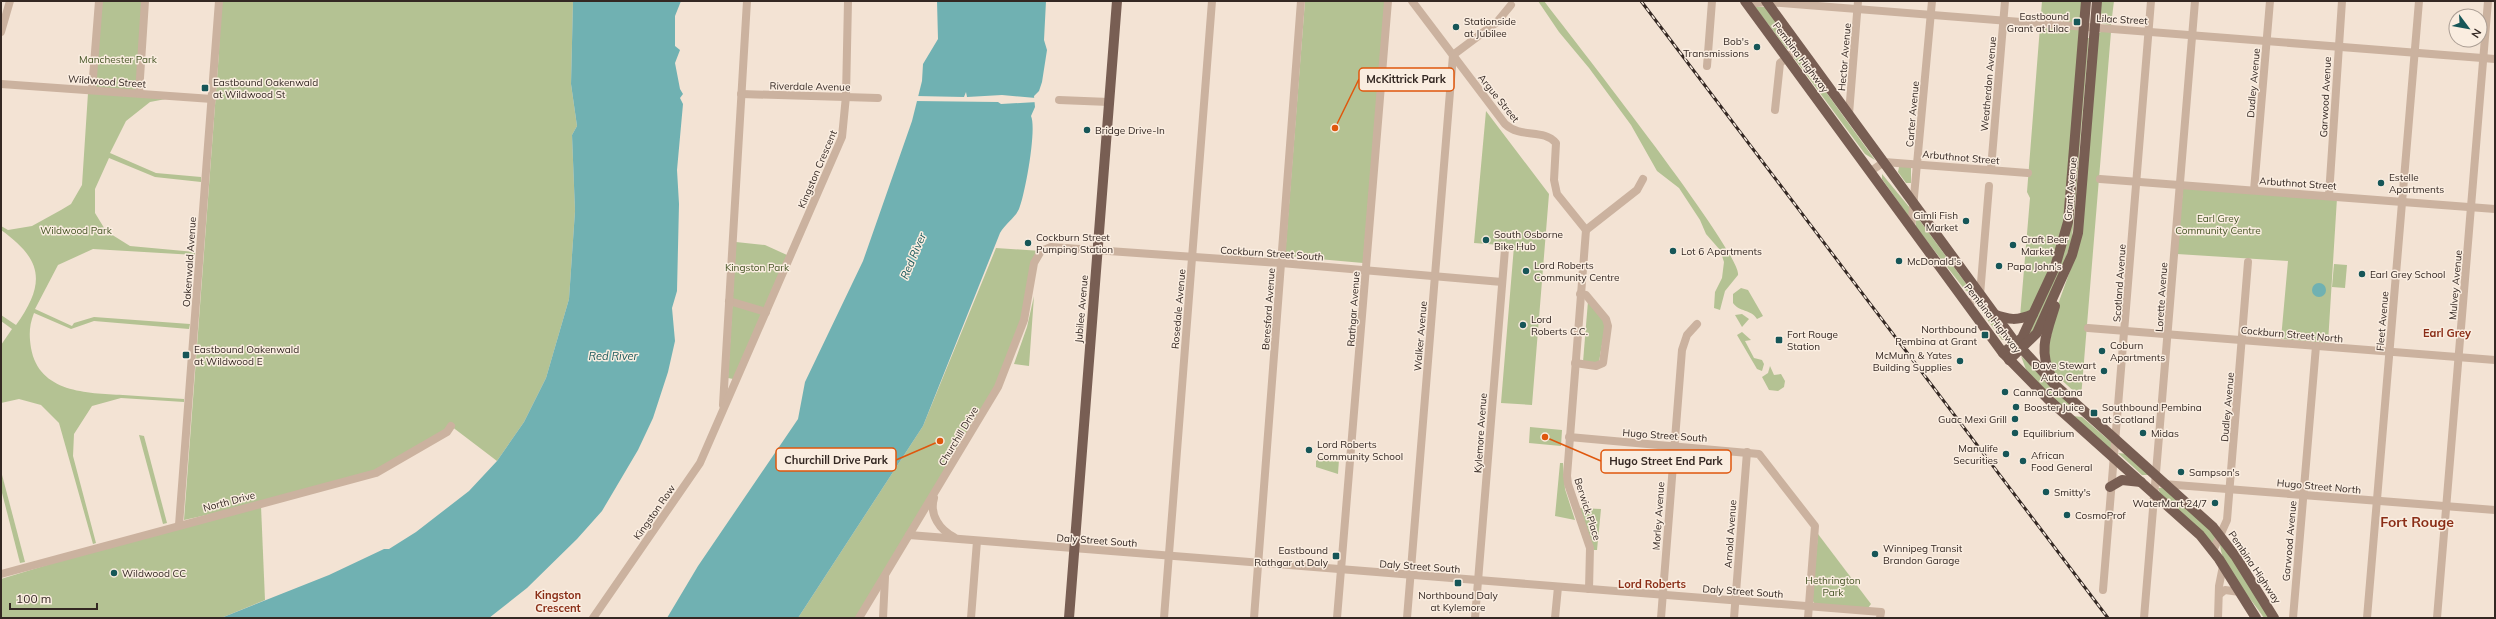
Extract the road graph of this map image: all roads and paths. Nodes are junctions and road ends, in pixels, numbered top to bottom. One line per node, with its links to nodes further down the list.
1 (10, 1): 33 (street)
2 (99, 1): 45 (street)
3 (145, 1): 46 (street)
4 (220, 1): 50 (street, Oakenwald Avenue)
5 (747, 1): 47 (street)
6 (848, 1): 48 (street, Kingston Crescent)
7 (1117, 1): 52 (main road, Jubilee Avenue)
8 (1212, 1): 76 (street, Rosedale Avenue)
9 (1301, 1): 78 (street, Beresford Avenue)
10 (1388, 1): 79 (street, Rathgar Avenue)
11 (1412, 1): 39 (street, Argue Street)
12 (1712, 1): 43 (street)
13 (1932, 1): 28 (street, Carter Avenue)
14 (2005, 1): 29 (street, Weatherdon Avenue)
15 (2086, 1): 30 (main road, Grant Avenue)
16 (2097, 1): 31 (main road, Grant Avenue)
17 (2151, 1): 32 (street, Scotland Avenue)
18 (2195, 1): 34 (street, Lorette Avenue)
19 (2270, 1): 35 (street, Dudley Avenue)
20 (2342, 1): 36 (street, Garwood Avenue)
21 (2419, 1): 37 (street, Fleet Avenue)
22 (2488, 1): 41 (street, Mulvey Avenue)
23 (1767, 2): 24 (street, Lilac Street); 25 (street, Lilac Street); 38 (main road, Pembina Highway)
24 (1784, 2): 27 (street, Lilac Street)
25 (1746, 3): 40 (main road, Pembina Highway)
26 (1511, 5): 39 (street)
27 (1858, 5): 28 (street, Lilac Street); 54 (street, Hector Avenue)
28 (1931, 15): 29 (street, Lilac Street); 56 (street, Carter Avenue)
29 (2003, 20): 30 (street, Lilac Street); 57 (street, Weatherdon Avenue)
30 (2084, 27): 31 (street, Lilac Street); 89 (main road, Grant Avenue)
31 (2095, 27): 32 (street, Lilac Street); 81 (main road, Grant Avenue)
32 (2149, 30): 34 (street, Lilac Street); 62 (street, Scotland Avenue)
33 (1, 32)
34 (2192, 34): 35 (street, Lilac Street); 63 (street, Lorette Avenue)
35 (2267, 39): 36 (street, Lilac Street); 65 (street, Dudley Avenue)
36 (2338, 46): 37 (street, Lilac Street); 66 (street, Garwood Avenue)
37 (2415, 52): 41 (street, Lilac Street); 67 (street, Fleet Avenue)
38 (1804, 53): 40 (street); 54 (main road, Pembina Highway)
39 (1453, 55): 72 (street, Argue Street); 80 (street, Walker Avenue)
40 (1787, 57): 53 (street); 58 (main road, Pembina Highway)
41 (2483, 58): 42 (street, Lilac Street); 69 (street, Mulvey Avenue)
42 (2495, 59)
43 (1708, 66)
44 (1, 84): 45 (street, Wildwood Street)
45 (92, 90): 46 (street, Wildwood Street)
46 (139, 93): 50 (street, Wildwood Street)
47 (741, 94): 48 (street, Riverdale Avenue); 85 (street)
48 (846, 96): 49 (street, Riverdale Avenue); 87 (street, Kingston Crescent)
49 (878, 98)
50 (212, 99): 122 (street, Oakenwald Avenue)
51 (1059, 100): 52 (street)
52 (1108, 102): 75 (main road, Jubilee Avenue)
53 (1775, 110)
54 (1849, 114): 55 (main road, Pembina Highway)
55 (1884, 162): 56 (street, Arbuthnot Street); 58 (street); 68 (main road, Pembina Highway)
56 (1918, 163): 57 (street, Arbuthnot Street); 68 (street, Carter Avenue)
57 (1991, 169): 59 (street, Arbuthnot Street)
58 (1871, 171): 71 (main road, Pembina Highway)
59 (2028, 173)
60 (1643, 179): 72 (street)
61 (2100, 179): 62 (street, Arbuthnot Street)
62 (2136, 181): 63 (street, Arbuthnot Street); 92 (street, Scotland Avenue)
63 (2179, 184): 65 (street, Arbuthnot Street); 93 (street, Lorette Avenue)
64 (1989, 186): 84 (street)
65 (2254, 190): 66 (street, Arbuthnot Street)
66 (2329, 195): 67 (street, Arbuthnot Street)
67 (2401, 200): 69 (street, Arbuthnot Street); 97 (street, Fleet Avenue)
68 (1914, 204): 71 (street, Carter Avenue); 84 (main road, Pembina Highway)
69 (2471, 207): 70 (street, Arbuthnot Street); 99 (street, Mulvey Avenue)
70 (2495, 209)
71 (1912, 229): 86 (main road, Pembina Highway)
72 (1586, 230): 83 (street, Berwick Place)
73 (1505, 249): 82 (street, Kylemore Avenue)
74 (1041, 251): 75 (street, Cockburn Street South); 117 (street, Churchill Drive)
75 (1098, 251): 76 (street, Cockburn Street South); 127 (main road, Jubilee Avenue)
76 (1193, 258): 78 (street, Cockburn Street South); 129 (street, Rosedale Avenue)
77 (2248, 262): 94 (street, Dudley Avenue)
78 (1281, 263): 79 (street, Cockburn Street South); 130 (street, Beresford Avenue)
79 (1365, 271): 80 (street, Cockburn Street South); 132 (street, Rathgar Avenue)
80 (1434, 276): 82 (street, Cockburn Street South); 135 (street, Walker Avenue)
81 (2060, 281): 95 (main road, Grant Avenue); 102 (main road)
82 (1502, 282): 136 (street, Kylemore Avenue)
83 (1580, 294): 101 (street, Berwick Place); 101 (street)
84 (1980, 296): 86 (street); 88 (main road, Pembina Highway)
85 (729, 302): 87 (street); 103 (street)
86 (1967, 305): 98 (main road, Pembina Highway)
87 (766, 312): 103 (street, Kingston Crescent)
88 (1993, 314): 89 (main road); 95 (main road, Pembina Highway)
89 (2033, 314): 95 (main road, Grant Avenue)
90 (1697, 324): 109 (street, Morley Avenue)
91 (2088, 328): 92 (street, Cockburn Street North)
92 (2125, 330): 93 (street, Cockburn Street North); 108 (street, Scotland Avenue)
93 (2168, 334): 94 (street, Cockburn Street North); 113 (street, Lorette Avenue)
94 (2242, 340): 96 (street, Cockburn Street North); 116 (street, Dudley Avenue)
95 (2018, 346): 98 (main road, Grant Avenue); 102 (main road, Pembina Highway)
96 (2316, 346): 97 (street, Cockburn Street North); 118 (street, Garwood Avenue)
97 (2389, 352): 99 (street, Cockburn Street North); 119 (street, Fleet Avenue)
98 (2006, 356): 104 (main road, Pembina Highway)
99 (2459, 357): 100 (street, Cockburn Street North); 120 (street, Mulvey Avenue)
100 (2495, 360)
101 (1575, 363): 107 (street, Berwick Place)
102 (2054, 384): 105 (main road, Pembina Highway)
103 (723, 412): 146 (street, Kingston Row)
104 (2066, 414): 105 (main road); 111 (main road, Pembina Highway)
105 (2092, 417): 108 (main road, Pembina Highway)
106 (451, 426): 122 (street, North Drive)
107 (1569, 437): 109 (street, Hugo Street South); 138 (street, Berwick Place)
108 (2116, 439): 111 (street, Scotland Avenue); 113 (main road, Pembina Highway)
109 (1674, 446): 110 (street, Hugo Street South); 142 (street, Morley Avenue)
110 (1747, 452): 143 (street, Arnold Avenue); 144 (street, Hugo Street South)
111 (2113, 457): 112 (main road, Pembina Highway); 115 (street, Scotland Avenue)
112 (2142, 482): 113 (main road, Pembina Highway); 115 (main road)
113 (2155, 484): 114 (main road, Pembina Highway); 128 (main road, Pembina Highway); 160 (street, Lorette Avenue)
114 (2166, 484): 116 (street, Hugo Street North); 124 (main road, Pembina Highway)
115 (2110, 487): 139 (street, Scotland Avenue)
116 (2230, 489): 118 (street, Hugo Street North); 124 (street, Dudley Avenue)
117 (935, 493): 123 (street, Churchill Drive); 125 (street)
118 (2303, 495): 119 (street, Hugo Street North); 164 (street, Garwood Avenue)
119 (2378, 501): 120 (street, Hugo Street North); 165 (street, Fleet Avenue)
120 (2447, 506): 121 (street, Hugo Street North); 166 (street, Mulvey Avenue)
121 (2495, 510)
122 (180, 525): 133 (street, North Drive)
123 (909, 535): 125 (street, Daly Street South); 134 (street, Churchill Drive)
124 (2220, 535): 128 (street, Dudley Avenue); 163 (main road, Pembina Highway)
125 (958, 540): 126 (street, Daly Street South)
126 (977, 541): 127 (street, Daly Street South); 149 (street)
127 (1074, 549): 129 (street, Daly Street South); 150 (main road, Jubilee Avenue)
128 (2213, 550): 131 (main road, Pembina Highway)
129 (1169, 556): 130 (street, Daly Street South); 151 (street, Rosedale Avenue)
130 (1259, 562): 132 (street, Daly Street South); 152 (street, Beresford Avenue)
131 (2223, 566): 140 (main road, Pembina Highway); 141 (street)
132 (1341, 570): 135 (street, Daly Street South); 153 (street, Rathgar Avenue)
133 (1, 574)
134 (885, 575): 147 (street, Churchill Drive); 148 (street)
135 (1410, 575): 136 (street, Daly Street South); 154 (street, Walker Avenue)
136 (1478, 581): 137 (street, Daly Street South); 155 (street, Kylemore Avenue)
137 (1558, 587): 138 (street, Daly Street South); 156 (street)
138 (1590, 589): 142 (street, Daly Street South)
139 (2103, 590)
140 (2240, 592): 141 (street); 162 (main road, Pembina Highway)
141 (2220, 594): 161 (street)
142 (1663, 595): 143 (street, Daly Street South); 157 (street, Morley Avenue)
143 (1735, 600): 144 (street, Daly Street South); 158 (street, Arnold Avenue)
144 (1809, 606): 145 (street, Daly Street South); 159 (street)
145 (1881, 615)
146 (593, 618)
147 (859, 618)
148 (883, 618)
149 (971, 618)
150 (1069, 618)
151 (1164, 618)
152 (1254, 618)
153 (1337, 618)
154 (1407, 618)
155 (1475, 618)
156 (1555, 618)
157 (1661, 618)
158 (1734, 618)
159 (1808, 618)
160 (2144, 618)
161 (2218, 618)
162 (2256, 618)
163 (2274, 618)
164 (2293, 618)
165 (2367, 618)
166 (2437, 618)

